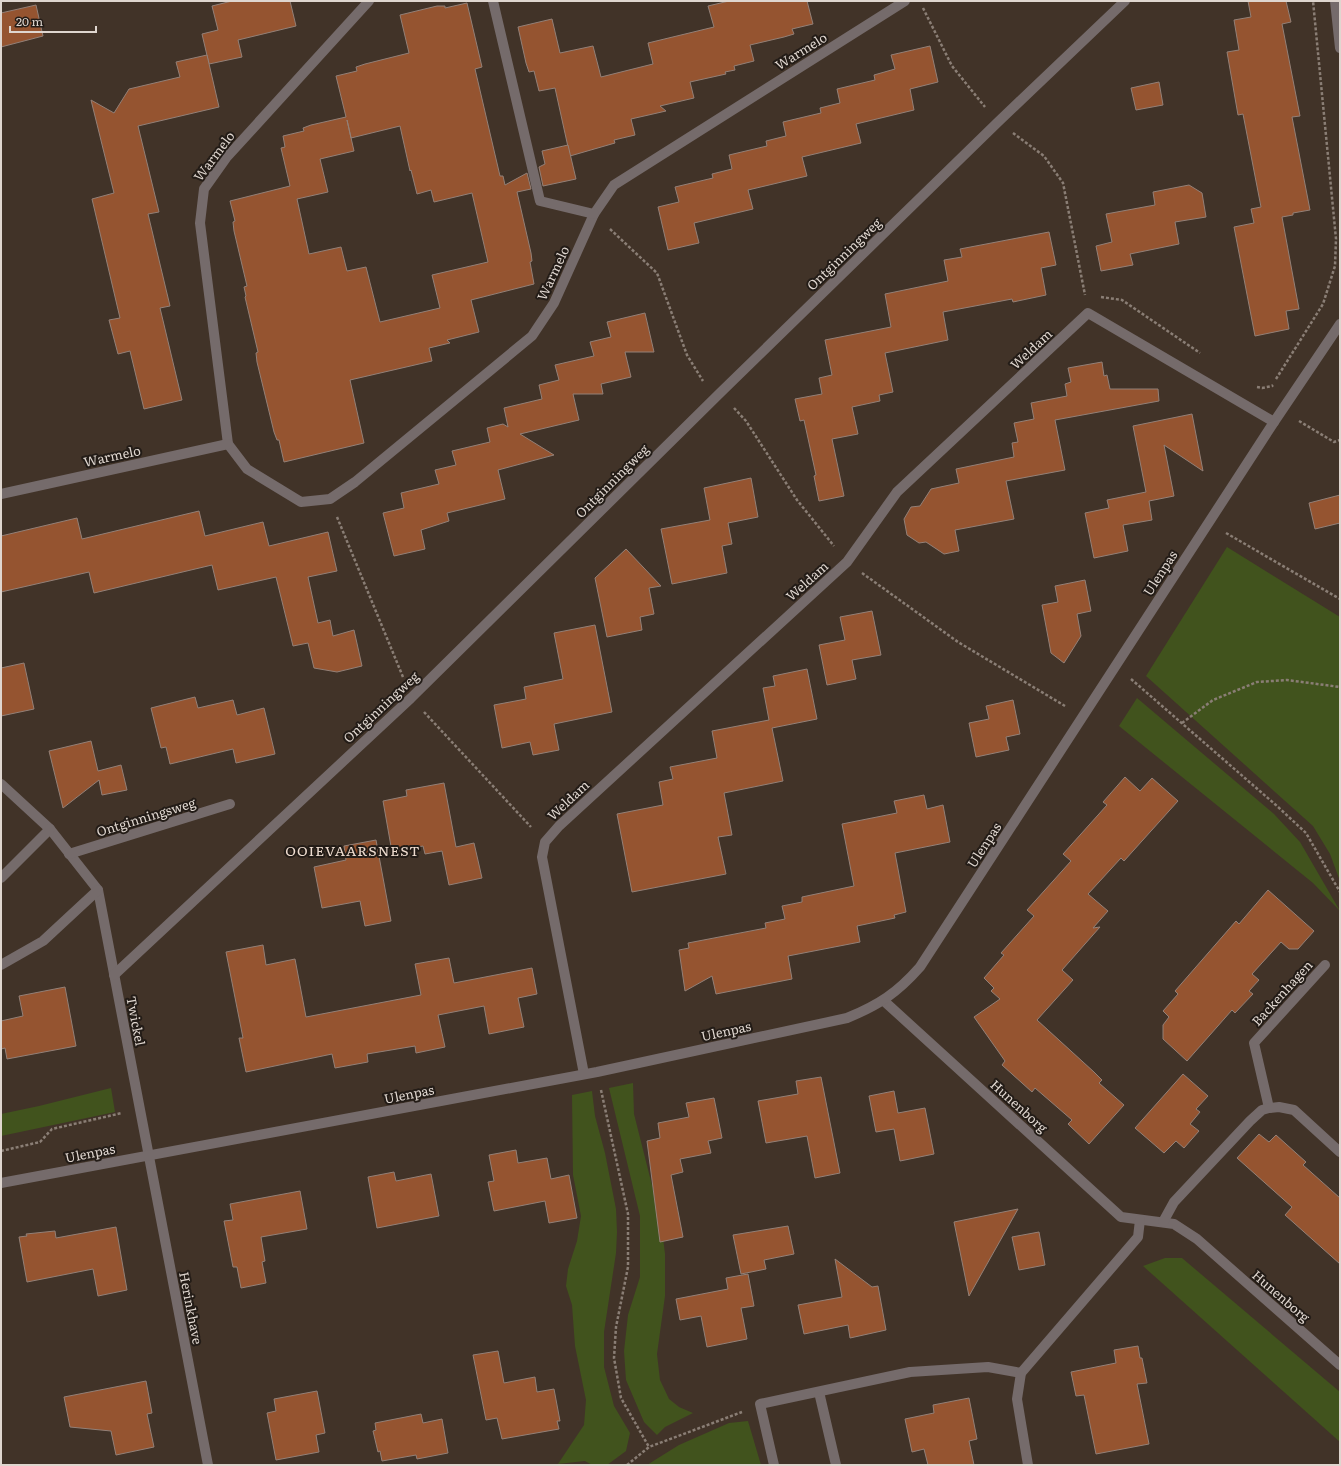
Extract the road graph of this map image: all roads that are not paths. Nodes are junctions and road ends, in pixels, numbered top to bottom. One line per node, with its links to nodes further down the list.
1 (369, 1): 10 (street, Warmelo)
2 (493, 1): 7 (street)
3 (905, 1): 7 (street, Warmelo)
4 (1125, 1): 20 (street, Ontginningweg)
5 (1337, 2): 6 (street)
6 (1340, 48)
7 (594, 214): 10 (street, Warmelo)
8 (1340, 324): 9 (street, Ulenpas)
9 (1274, 422): 21 (street, Ulenpas); 22 (street, Weldam)
10 (228, 444): 11 (street, Warmelo)
11 (1, 494)
12 (1, 784): 14 (street, Twickel)
13 (230, 804): 15 (street, Ontginningsweg)
14 (50, 829): 15 (street, Twickel); 16 (street)
15 (70, 854): 17 (street, Twickel)
16 (1, 878)
17 (98, 890): 18 (street); 20 (street, Twickel)
18 (1, 965)
19 (1325, 965): 23 (street, Backenhagen)
20 (114, 975): 25 (street, Twickel)
21 (884, 1001): 22 (street, Ulenpas); 27 (street, Hunenborg)
22 (584, 1074): 25 (street, Ulenpas)
23 (1269, 1108): 24 (street); 28 (street)
24 (1340, 1152)
25 (148, 1156): 26 (street, Ulenpas); 32 (street, Herinkhave)
26 (1, 1183)
27 (1140, 1220): 28 (street, Hunenborg); 30 (street)
28 (1163, 1222): 29 (street, Hunenborg)
29 (1340, 1365)
30 (1021, 1373): 31 (street); 35 (street)
31 (819, 1392): 33 (street); 34 (street)
32 (208, 1465)
33 (774, 1465)
34 (836, 1465)
35 (1028, 1465)

